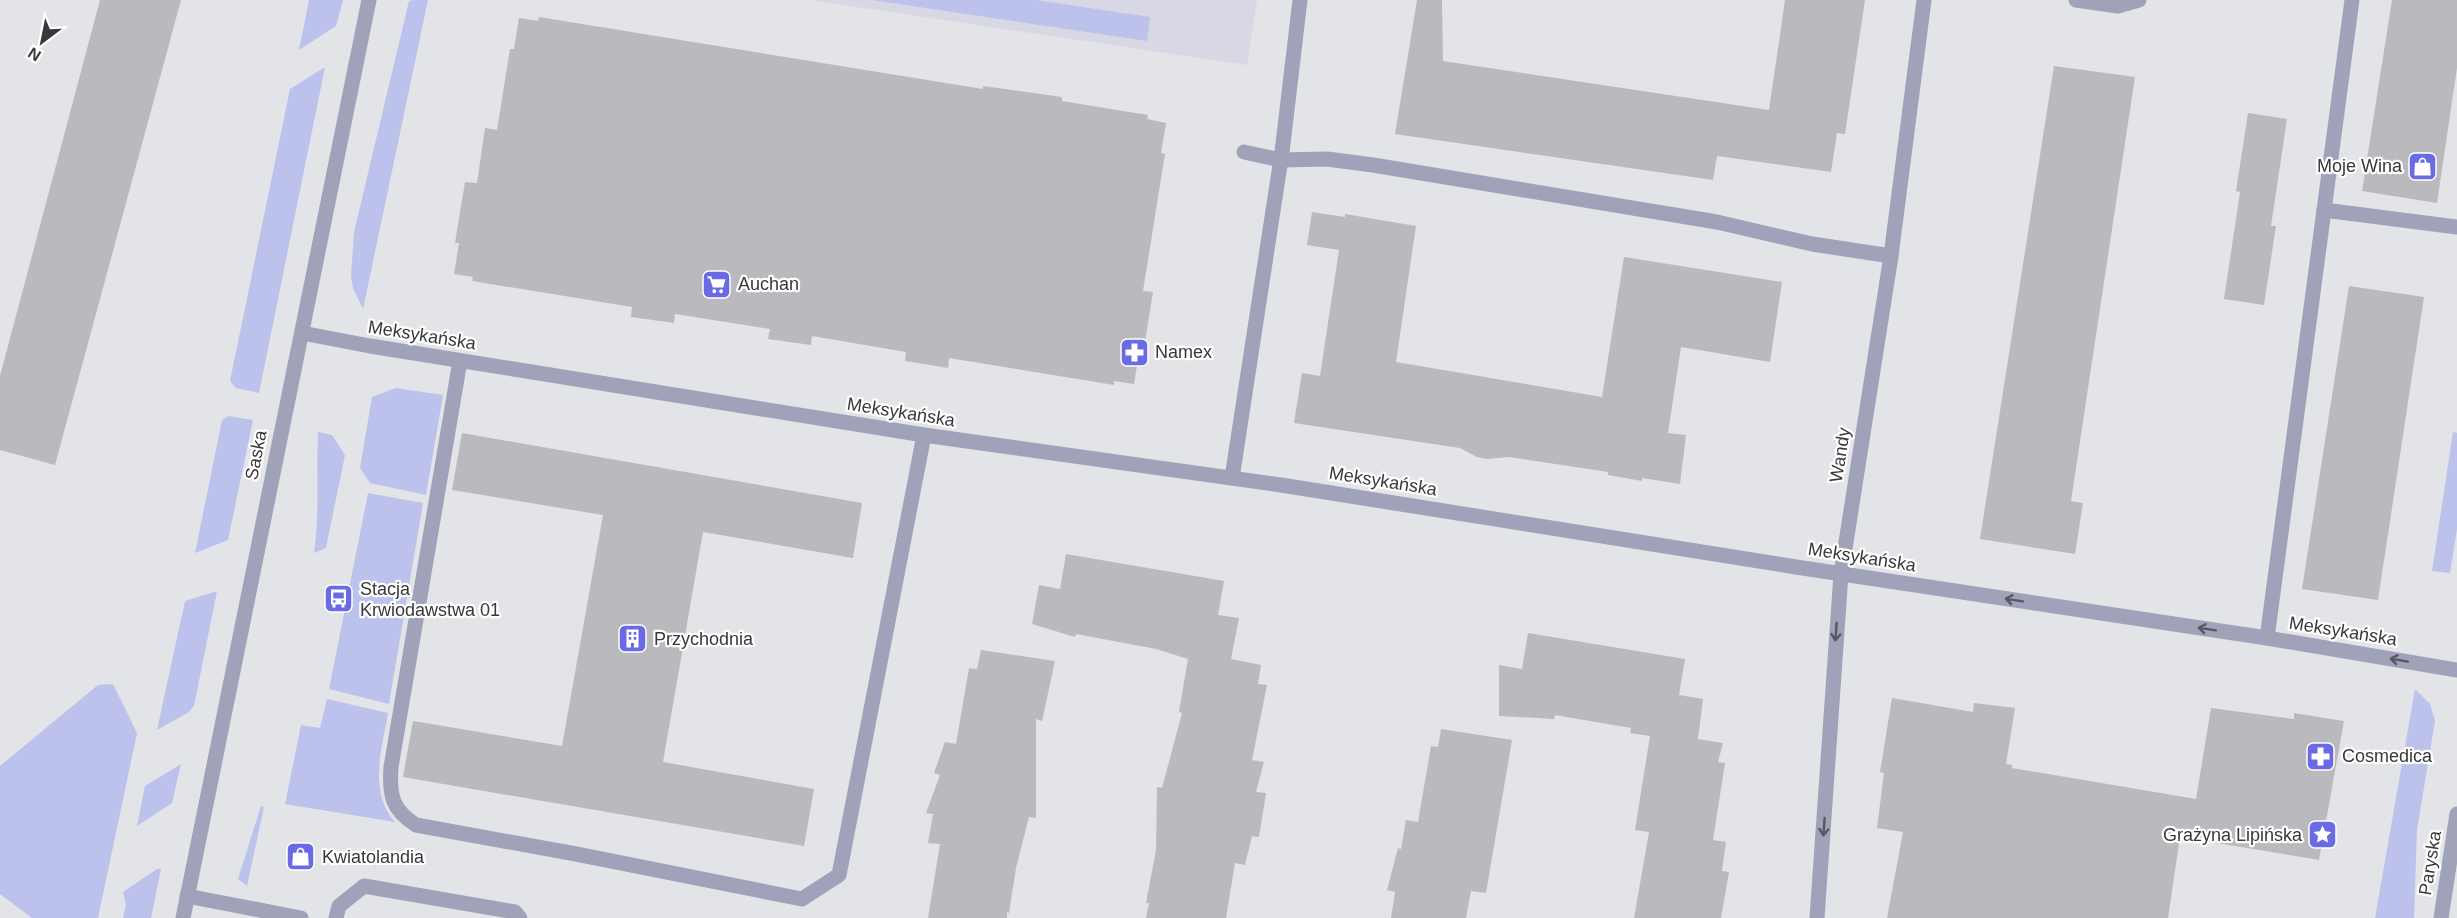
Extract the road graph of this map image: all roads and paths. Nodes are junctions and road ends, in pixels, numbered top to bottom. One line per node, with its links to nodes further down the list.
1 (369, 0): 12 (street, Saska)
2 (1300, 0): 8 (street)
3 (1924, 0): 11 (street, Wandy)
4 (2076, 0): 5 (street)
5 (2139, 0)
6 (2352, 0): 9 (street)
7 (1244, 152): 8 (street)
8 (1281, 160): 11 (street); 15 (street)
9 (2324, 210): 10 (street); 17 (street)
10 (2457, 227)
11 (1891, 256): 16 (street, Wandy)
12 (302, 333): 13 (street, Meksykańska); 20 (street, Saska)
13 (460, 361): 14 (street, Meksykańska); 14 (street)
14 (924, 435): 15 (street, Meksykańska)
15 (1232, 478): 16 (street, Meksykańska)
16 (1841, 574): 17 (street, Meksykańska, one-way to 16); 25 (street, Wandy, one-way to 25)
17 (2267, 638): 18 (street, Meksykańska, one-way to 17)
18 (2457, 670)
19 (2457, 814): 26 (street, Paryska)
20 (187, 896): 21 (street, Saska); 22 (street)
21 (183, 918)
22 (301, 918)
23 (336, 918): 24 (street)
24 (520, 918)
25 (1817, 918)
26 (2441, 918)

